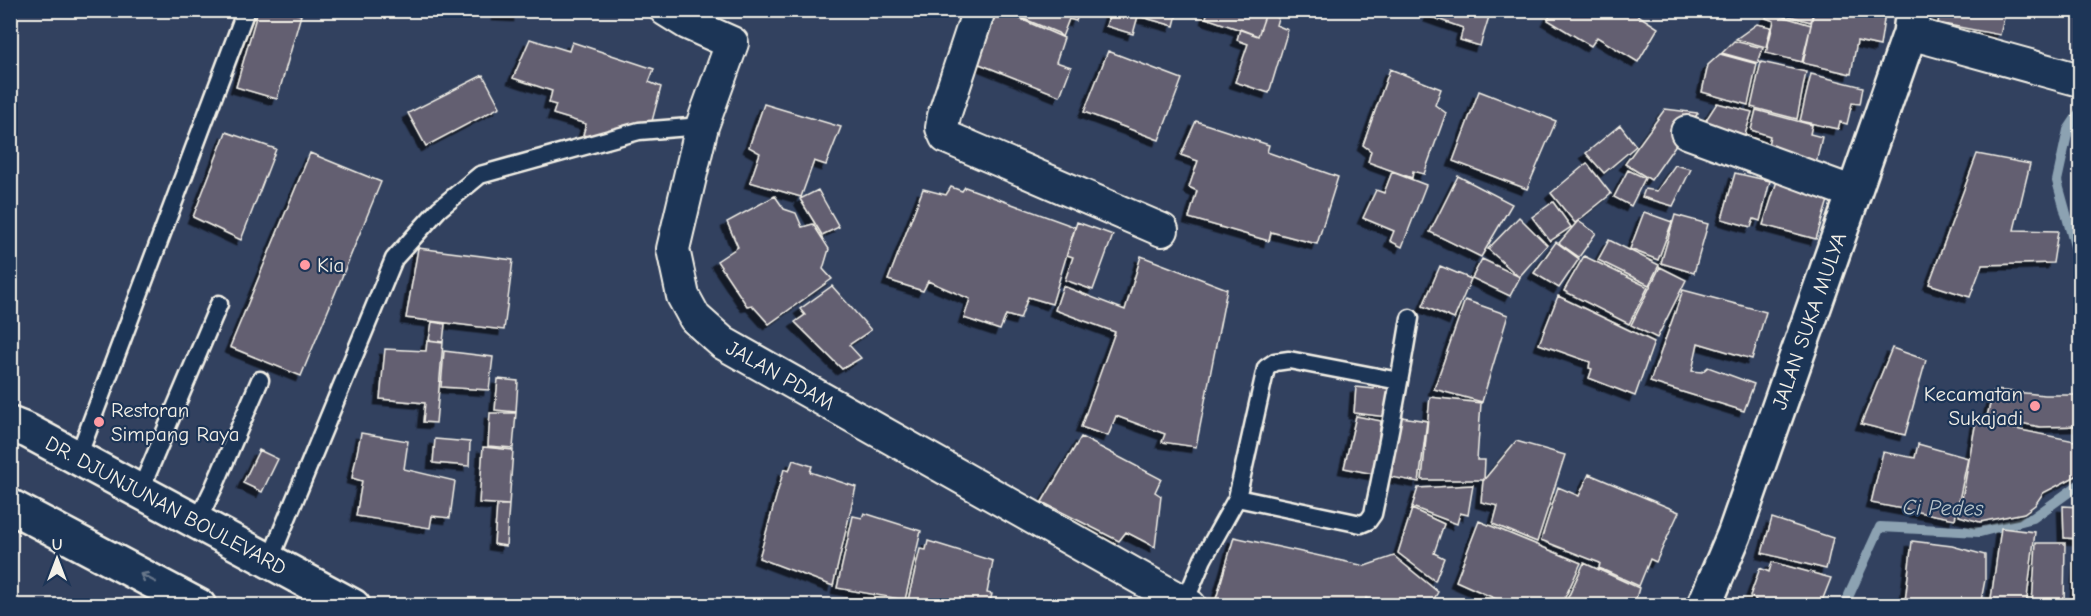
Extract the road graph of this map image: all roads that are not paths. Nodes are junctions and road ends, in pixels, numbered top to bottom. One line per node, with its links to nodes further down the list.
1 (246, 10): 15 (lane)
2 (666, 10): 6 (street, JALAN PDAM)
3 (979, 10): 9 (street)
4 (1911, 22): 5 (street, JALAN SUKA MULYA); 8 (main road, JALAN SUKA MULYA)
5 (2077, 79)
6 (702, 126): 20 (lane); 21 (street, JALAN PDAM)
7 (1687, 132): 8 (street)
8 (1854, 193): 24 (main road, JALAN SUKA MULYA)
9 (1162, 230)
10 (219, 304): 16 (lane)
11 (1410, 318): 13 (lane)
12 (260, 380): 19 (lane)
13 (1399, 381): 17 (lane, JALAN PDAM); 17 (lane)
14 (10, 424): 15 (main road, DR. DJUNJUNAN BOULEVARD)
15 (78, 457): 16 (main road, DR. DJUNJUNAN BOULEVARD)
16 (140, 491): 19 (main road, DR. DJUNJUNAN BOULEVARD)
17 (1237, 498): 21 (lane, JALAN PDAM)
18 (10, 506): 22 (main road, one-way to 18)
19 (197, 522): 20 (main road, DR. DJUNJUNAN BOULEVARD)
20 (269, 562): 23 (main road, DR. DJUNJUNAN BOULEVARD)
21 (1188, 604)
22 (199, 606)
23 (353, 606)
24 (1704, 606)

